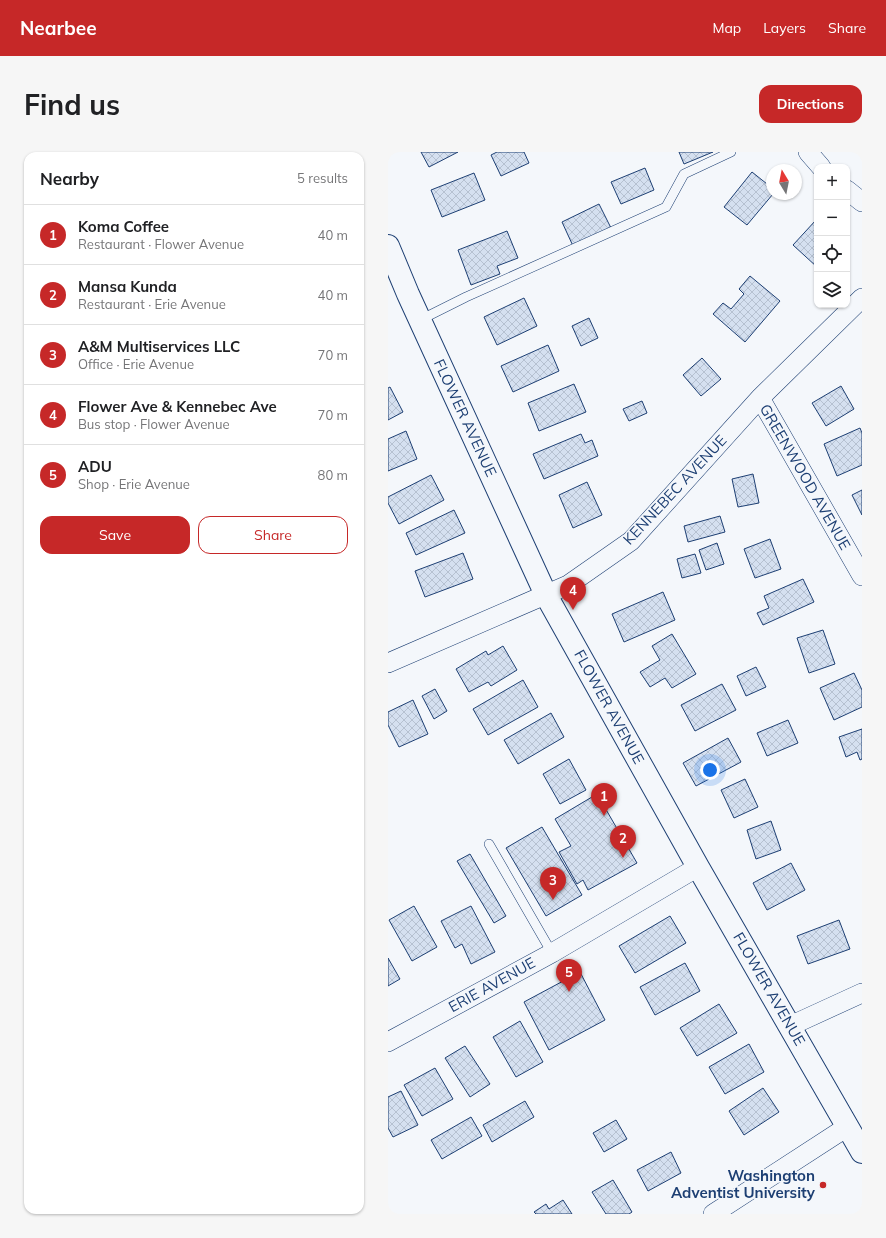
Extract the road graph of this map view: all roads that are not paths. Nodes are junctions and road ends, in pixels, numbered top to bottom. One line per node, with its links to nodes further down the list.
1 (731, 152): 8 (lane)
2 (808, 152): 3 (street)
3 (818, 164)
4 (850, 192): 5 (street)
5 (862, 202)
6 (388, 246): 8 (street, FLOWER AVENUE)
7 (862, 298): 9 (street, KENNEBEC AVENUE)
8 (420, 320): 11 (street, FLOWER AVENUE)
9 (760, 398): 10 (street, GREENWOOD AVENUE); 11 (street, KENNEBEC AVENUE)
10 (862, 576)
11 (546, 595): 12 (street, KENNEBEC AVENUE); 14 (street, FLOWER AVENUE)
12 (388, 663)
13 (488, 844): 15 (lane)
14 (698, 867): 15 (street, ERIE AVENUE); 17 (street, FLOWER AVENUE)
15 (552, 953): 18 (street, ERIE AVENUE)
16 (862, 993): 17 (street)
17 (790, 1026): 19 (street, FLOWER AVENUE)
18 (388, 1042)
19 (847, 1127): 20 (street, FLOWER AVENUE); 21 (street)
20 (862, 1152)
21 (713, 1214)

